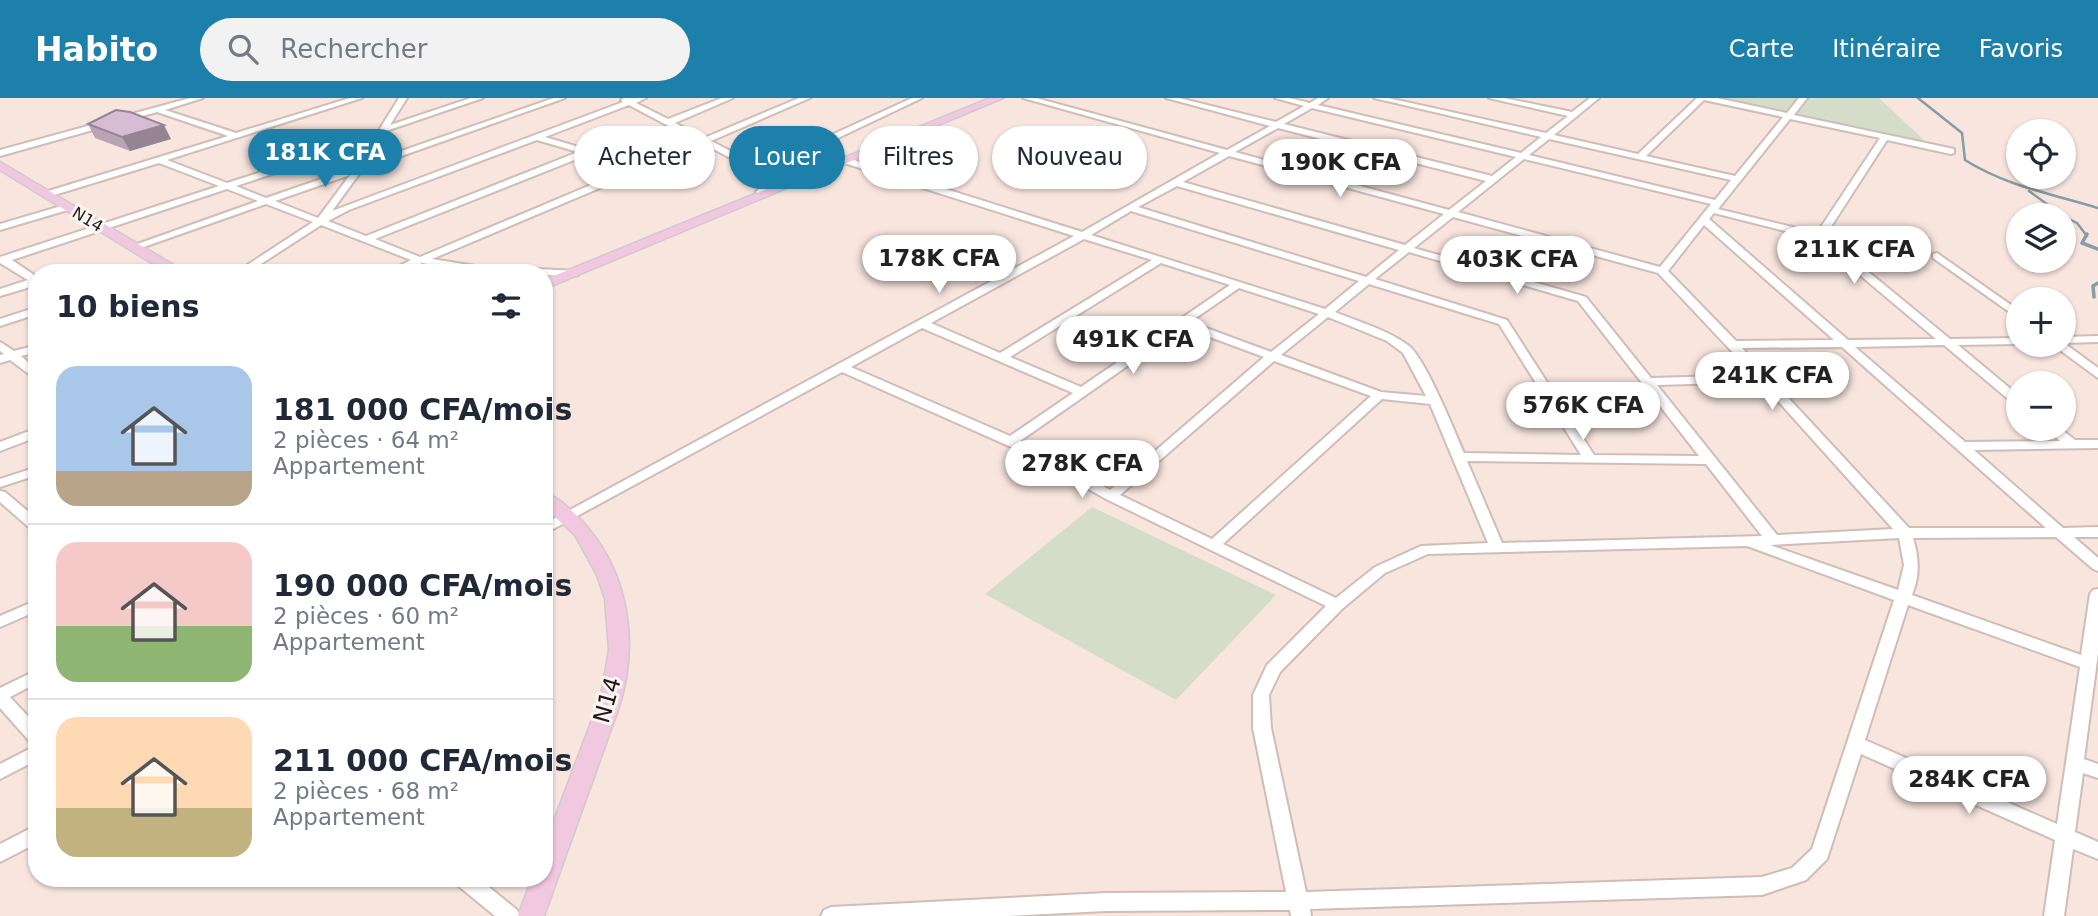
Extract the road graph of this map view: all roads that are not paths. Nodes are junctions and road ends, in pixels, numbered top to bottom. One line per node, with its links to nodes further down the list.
1 (199, 98): 24 (street)
2 (320, 98): 22 (street)
3 (358, 98): 22 (street)
4 (403, 98): 30 (street)
5 (479, 98): 30 (street)
6 (561, 98): 46 (street)
7 (642, 98): 21 (street)
8 (729, 98): 27 (street)
9 (806, 98): 36 (street)
10 (918, 98): 31 (street)
11 (998, 98): 45 (main road)
12 (1027, 98): 39 (street)
13 (1170, 98): 28 (street)
14 (1279, 98): 23 (street)
15 (1324, 98): 23 (street)
16 (1378, 98): 33 (street)
17 (1493, 98): 25 (street)
18 (1595, 98): 25 (street)
19 (1703, 98): 26 (street); 43 (street)
20 (1803, 98): 26 (street)
21 (625, 100): 27 (street); 34 (street)
22 (339, 104): 32 (street)
23 (1310, 105): 28 (street); 41 (street)
24 (157, 110): 32 (street); 40 (street)
25 (1574, 115): 33 (street)
26 (1789, 117): 35 (street); 48 (street)
27 (669, 122): 29 (street)
28 (1276, 125): 39 (street); 49 (street)
29 (676, 126)
30 (383, 132): 46 (street); 51 (street)
31 (845, 133)
32 (237, 136): 44 (street)
33 (1546, 136): 41 (street); 43 (street)
34 (537, 137): 37 (street); 62 (street)
35 (1885, 137): 38 (street); 66 (street)
36 (715, 138)
37 (574, 148)
38 (1951, 151)
39 (1226, 152): 50 (street); 61 (street)
40 (0, 153)
41 (1524, 156): 49 (street); 60 (street)
42 (574, 157): 67 (street)
43 (1639, 158): 48 (street)
44 (160, 160): 51 (street); 55 (street)
45 (847, 160): 65 (street)
46 (360, 167): 57 (street); 62 (street)
47 (4, 170): 55 (main road, N14)
48 (1737, 179): 60 (street)
49 (1495, 180): 61 (street)
50 (1174, 182): 59 (street); 69 (street)
51 (227, 185): 57 (street); 64 (street)
52 (591, 189): 73 (street)
53 (763, 189): 56 (street)
54 (767, 189): 56 (main road)
55 (48, 194): 58 (main road, N14)
56 (758, 194): 80 (main road)
57 (266, 201): 62 (street); 68 (street)
58 (68, 207): 63 (street); 64 (main road, N14)
59 (1130, 208): 65 (street); 83 (street)
60 (1711, 211): 66 (street); 78 (street); 97 (street)
61 (1453, 215): 69 (street); 78 (street)
62 (320, 222): 67 (street); 75 (street)
63 (0, 227)
64 (101, 227): 68 (main road, N14); 71 (street)
65 (1083, 235): 72 (street); 91 (street)
66 (1821, 237): 96 (street)
67 (365, 240): 73 (street)
68 (134, 247): 74 (main road, N14)
69 (1410, 249): 83 (street); 109 (street)
70 (1937, 256): 87 (street)
71 (2, 259): 81 (street)
72 (1161, 259): 85 (street); 103 (street)
73 (420, 260): 76 (street); 77 (street)
74 (161, 264)
75 (254, 264)
76 (411, 264)
77 (444, 264)
78 (1662, 271): 99 (street)
79 (553, 272): 80 (street)
80 (574, 273): 82 (main road)
81 (28, 277)
82 (553, 281)
83 (1369, 281): 89 (street); 122 (street)
84 (28, 284): 86 (street)
85 (1238, 284): 89 (street); 92 (street)
86 (0, 293)
87 (2006, 306)
88 (28, 313): 90 (street)
89 (1328, 313): 101 (street); 113 (street)
90 (0, 323)
91 (921, 323): 103 (street); 105 (street)
92 (1182, 323): 101 (street); 111 (street)
93 (2098, 339): 94 (street)
94 (2076, 340)
95 (2006, 341): 96 (street)
96 (1944, 342): 97 (street); 110 (street)
97 (1846, 343): 99 (street); 119 (street)
98 (0, 345): 102 (street)
99 (1731, 345): 108 (street)
100 (28, 351): 102 (street)
101 (1273, 356): 112 (street); 127 (street)
102 (6, 357): 106 (street)
103 (1000, 357): 111 (street)
104 (2076, 357): 107 (street)
105 (841, 367): 116 (street); 129 (street)
106 (28, 370)
107 (2098, 373)
108 (1764, 378): 109 (street); 131 (street)
109 (1646, 382): 123 (street)
110 (2006, 391)
111 (1082, 392): 116 (street)
112 (1379, 395): 113 (street); 135 (street)
113 (1434, 401): 121 (street)
114 (28, 436): 120 (street)
115 (2068, 441): 118 (street)
116 (1010, 442): 127 (street)
117 (2098, 444): 118 (street)
118 (2073, 445): 119 (street)
119 (1963, 446): 132 (street)
120 (0, 447)
121 (1458, 457): 122 (street); 136 (street)
122 (1590, 459): 123 (street)
123 (1707, 460): 133 (street)
124 (28, 474): 125 (street)
125 (0, 483)
126 (0, 495): 128 (street)
127 (1111, 496): 135 (street)
128 (28, 519)
129 (557, 520): 156 (main road, N14)
130 (2098, 532): 132 (street)
131 (1905, 533): 132 (street); 133 (street); 139 (street)
132 (2061, 533): 137 (street)
133 (1772, 540): 134 (street)
134 (1747, 541): 136 (street); 139 (street)
135 (1213, 545): 140 (street)
136 (1497, 547): 140 (street)
137 (2098, 566)
138 (2098, 594): 143 (street)
139 (1903, 597): 143 (street); 147 (street)
140 (1337, 605): 159 (street)
141 (28, 609): 142 (street)
142 (0, 622)
143 (2088, 664): 149 (street)
144 (28, 681): 145 (street)
145 (0, 696): 146 (street)
146 (28, 728)
147 (1857, 744): 152 (street); 159 (street)
148 (28, 756): 151 (street)
149 (2074, 762): 150 (street); 152 (street)
150 (2098, 771)
151 (0, 772)
152 (2064, 836): 154 (street); 164 (street)
153 (28, 837): 155 (street)
154 (2098, 851)
155 (0, 854)
156 (553, 854)
157 (474, 887): 161 (street)
158 (541, 887): 162 (main road, N14)
159 (1299, 908): 160 (street)
160 (1106, 909): 163 (street)
161 (510, 916)
162 (531, 916)
163 (831, 916)
164 (2054, 916)

